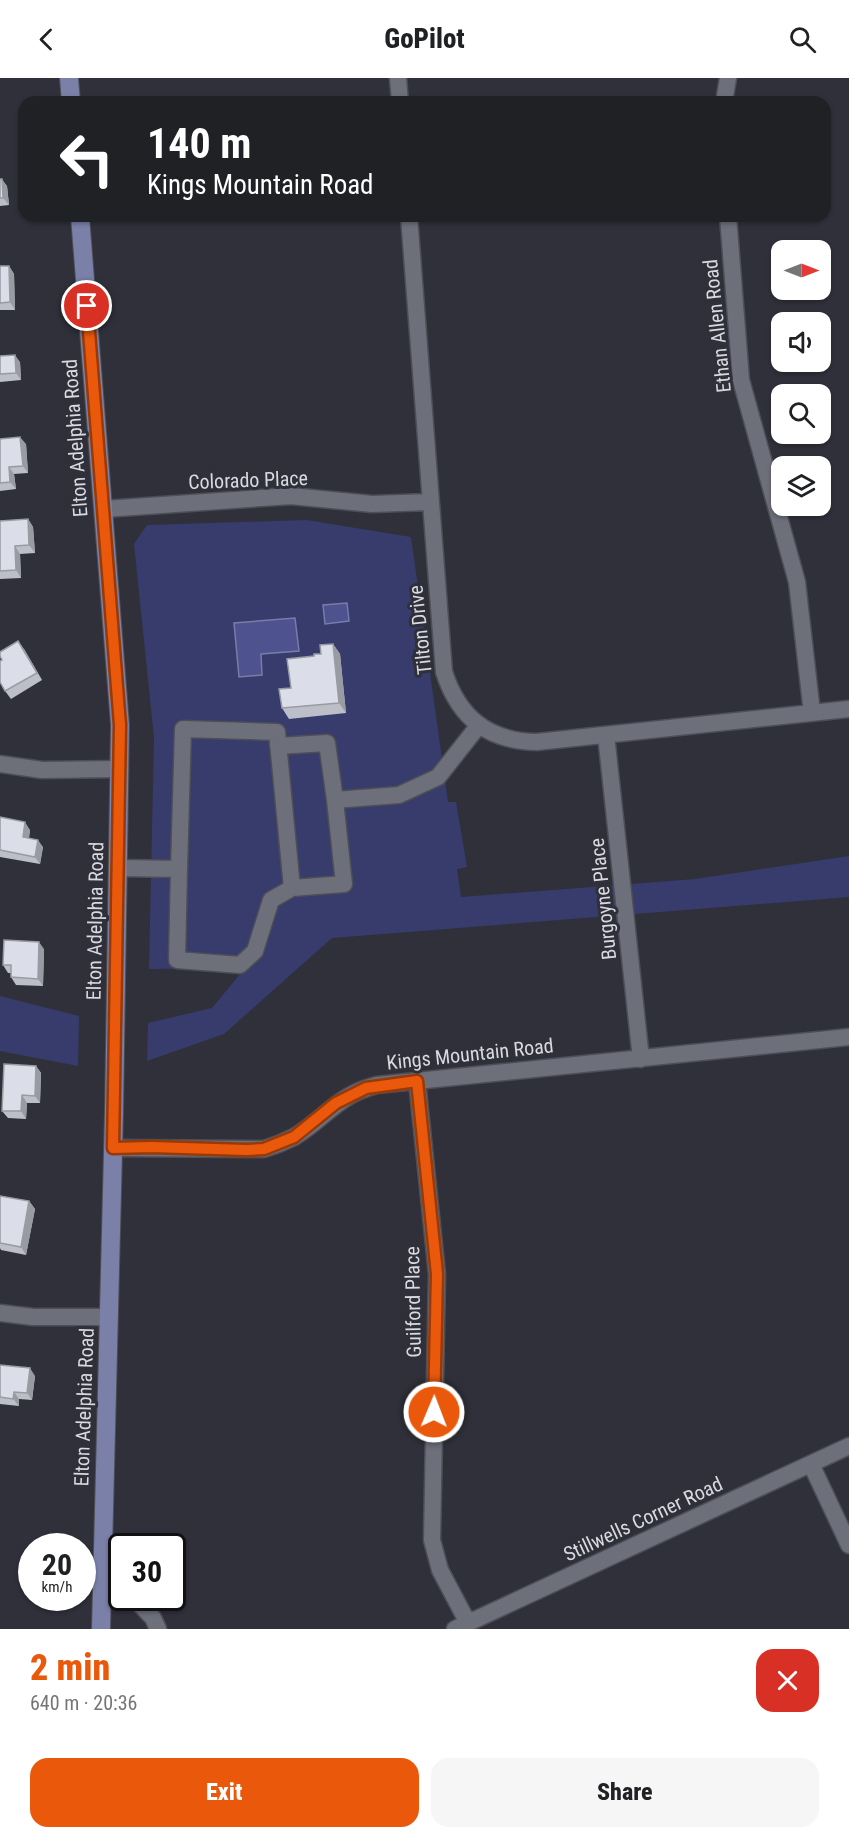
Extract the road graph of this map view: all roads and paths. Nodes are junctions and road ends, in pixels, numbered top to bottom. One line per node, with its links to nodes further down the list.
1 (69, 78): 4 (main road)
2 (398, 78): 5 (street)
3 (728, 78): 6 (street)
4 (70, 96)
5 (400, 96)
6 (725, 96)
7 (80, 222): 11 (main road, Elton Adelphia Road)
8 (409, 222): 10 (street, Tilton Drive)
9 (728, 222): 13 (street, Ethan Allen Road)
10 (430, 502): 11 (street, Colorado Place); 14 (street, Tilton Drive)
11 (104, 509): 18 (main road, Elton Adelphia Road)
12 (849, 709): 13 (street, Tilton Drive)
13 (812, 713): 15 (street, Tilton Drive)
14 (479, 725): 15 (street, Tilton Drive); 19 (street)
15 (606, 735): 24 (street, Burgoyne Place)
16 (278, 746): 19 (street); 21 (street); 22 (street)
17 (0, 764): 18 (street)
18 (120, 769): 20 (main road, Elton Adelphia Road)
19 (334, 800): 22 (street)
20 (118, 868): 21 (street); 26 (main road, Elton Adelphia Road)
21 (179, 869): 22 (street)
22 (292, 888)
23 (849, 1037): 24 (street, Kings Mountain Road)
24 (641, 1059): 25 (street, Kings Mountain Road)
25 (417, 1081): 26 (street, Kings Mountain Road); 35 (street, Guilford Place)
26 (113, 1148): 28 (main road, Elton Adelphia Road)
27 (0, 1313): 28 (street)
28 (109, 1317): 32 (main road, Elton Adelphia Road)
29 (849, 1446): 30 (street, Stillwells Corner Road)
30 (811, 1464): 31 (street); 35 (street, Stillwells Corner Road)
31 (849, 1545)
32 (102, 1584): 33 (street); 36 (main road, Elton Adelphia Road)
33 (108, 1586)
34 (146, 1611): 37 (street)
35 (461, 1626)
36 (101, 1629)
37 (158, 1629)

